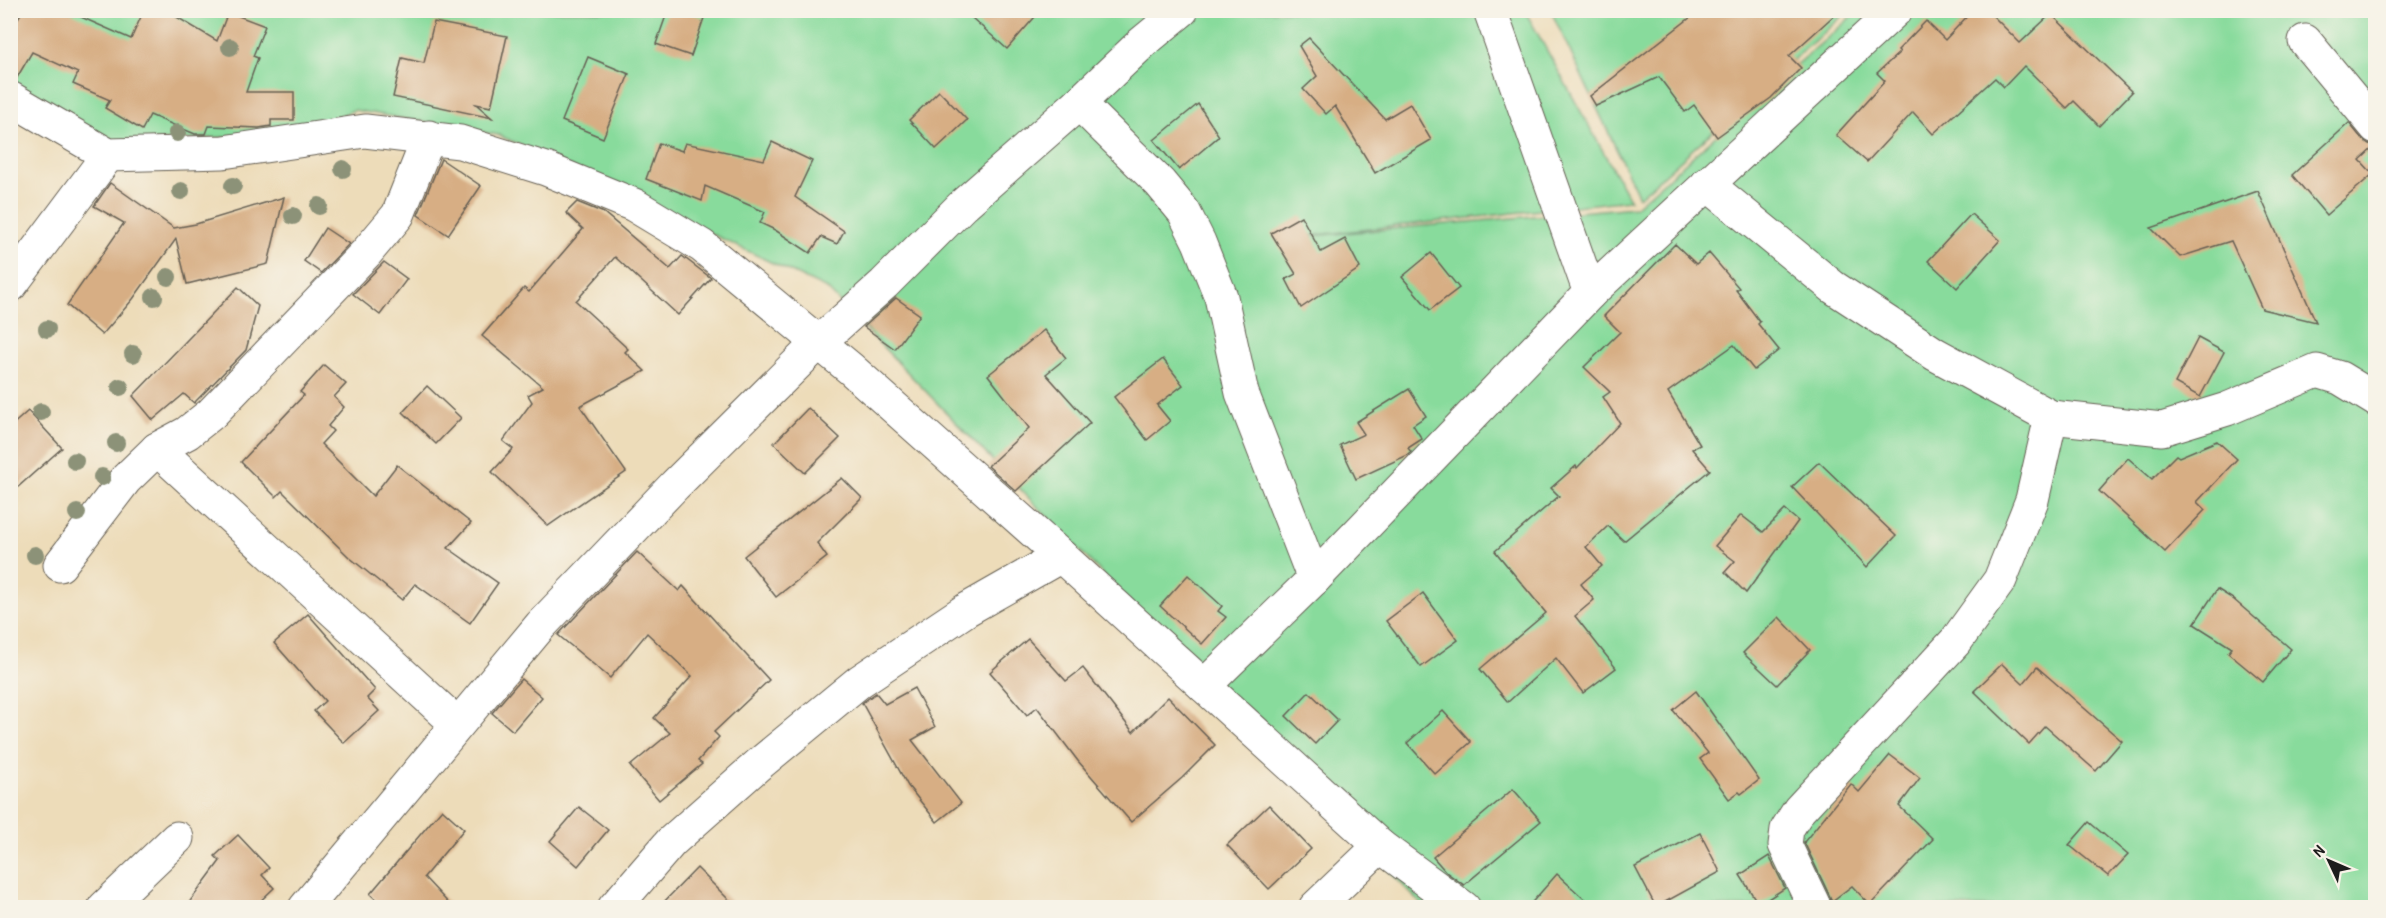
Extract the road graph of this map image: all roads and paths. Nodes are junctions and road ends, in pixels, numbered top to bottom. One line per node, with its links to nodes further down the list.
1 (1182, 10): 6 (street)
2 (1490, 10): 12 (street)
3 (1896, 10): 10 (street)
4 (2305, 41): 7 (street)
5 (10, 98): 9 (street)
6 (1078, 103): 13 (street); 19 (street)
7 (2376, 127)
8 (429, 137): 9 (street); 13 (street); 16 (street)
9 (108, 155): 11 (street)
10 (1707, 184): 12 (street); 15 (street)
11 (10, 286)
12 (1590, 293): 19 (street)
13 (818, 343): 17 (street); 21 (street)
14 (2376, 400): 15 (street)
15 (2051, 417): 29 (street)
16 (157, 449): 18 (street); 21 (street)
17 (1061, 556): 20 (street); 26 (street)
18 (60, 565)
19 (1314, 579): 20 (street)
20 (1204, 686): 23 (street)
21 (457, 724): 25 (street)
22 (177, 838): 24 (street)
23 (1380, 846): 27 (street); 28 (street)
24 (104, 908)
25 (305, 908)
26 (614, 908)
27 (1315, 908)
28 (1464, 908)
29 (1815, 908)

